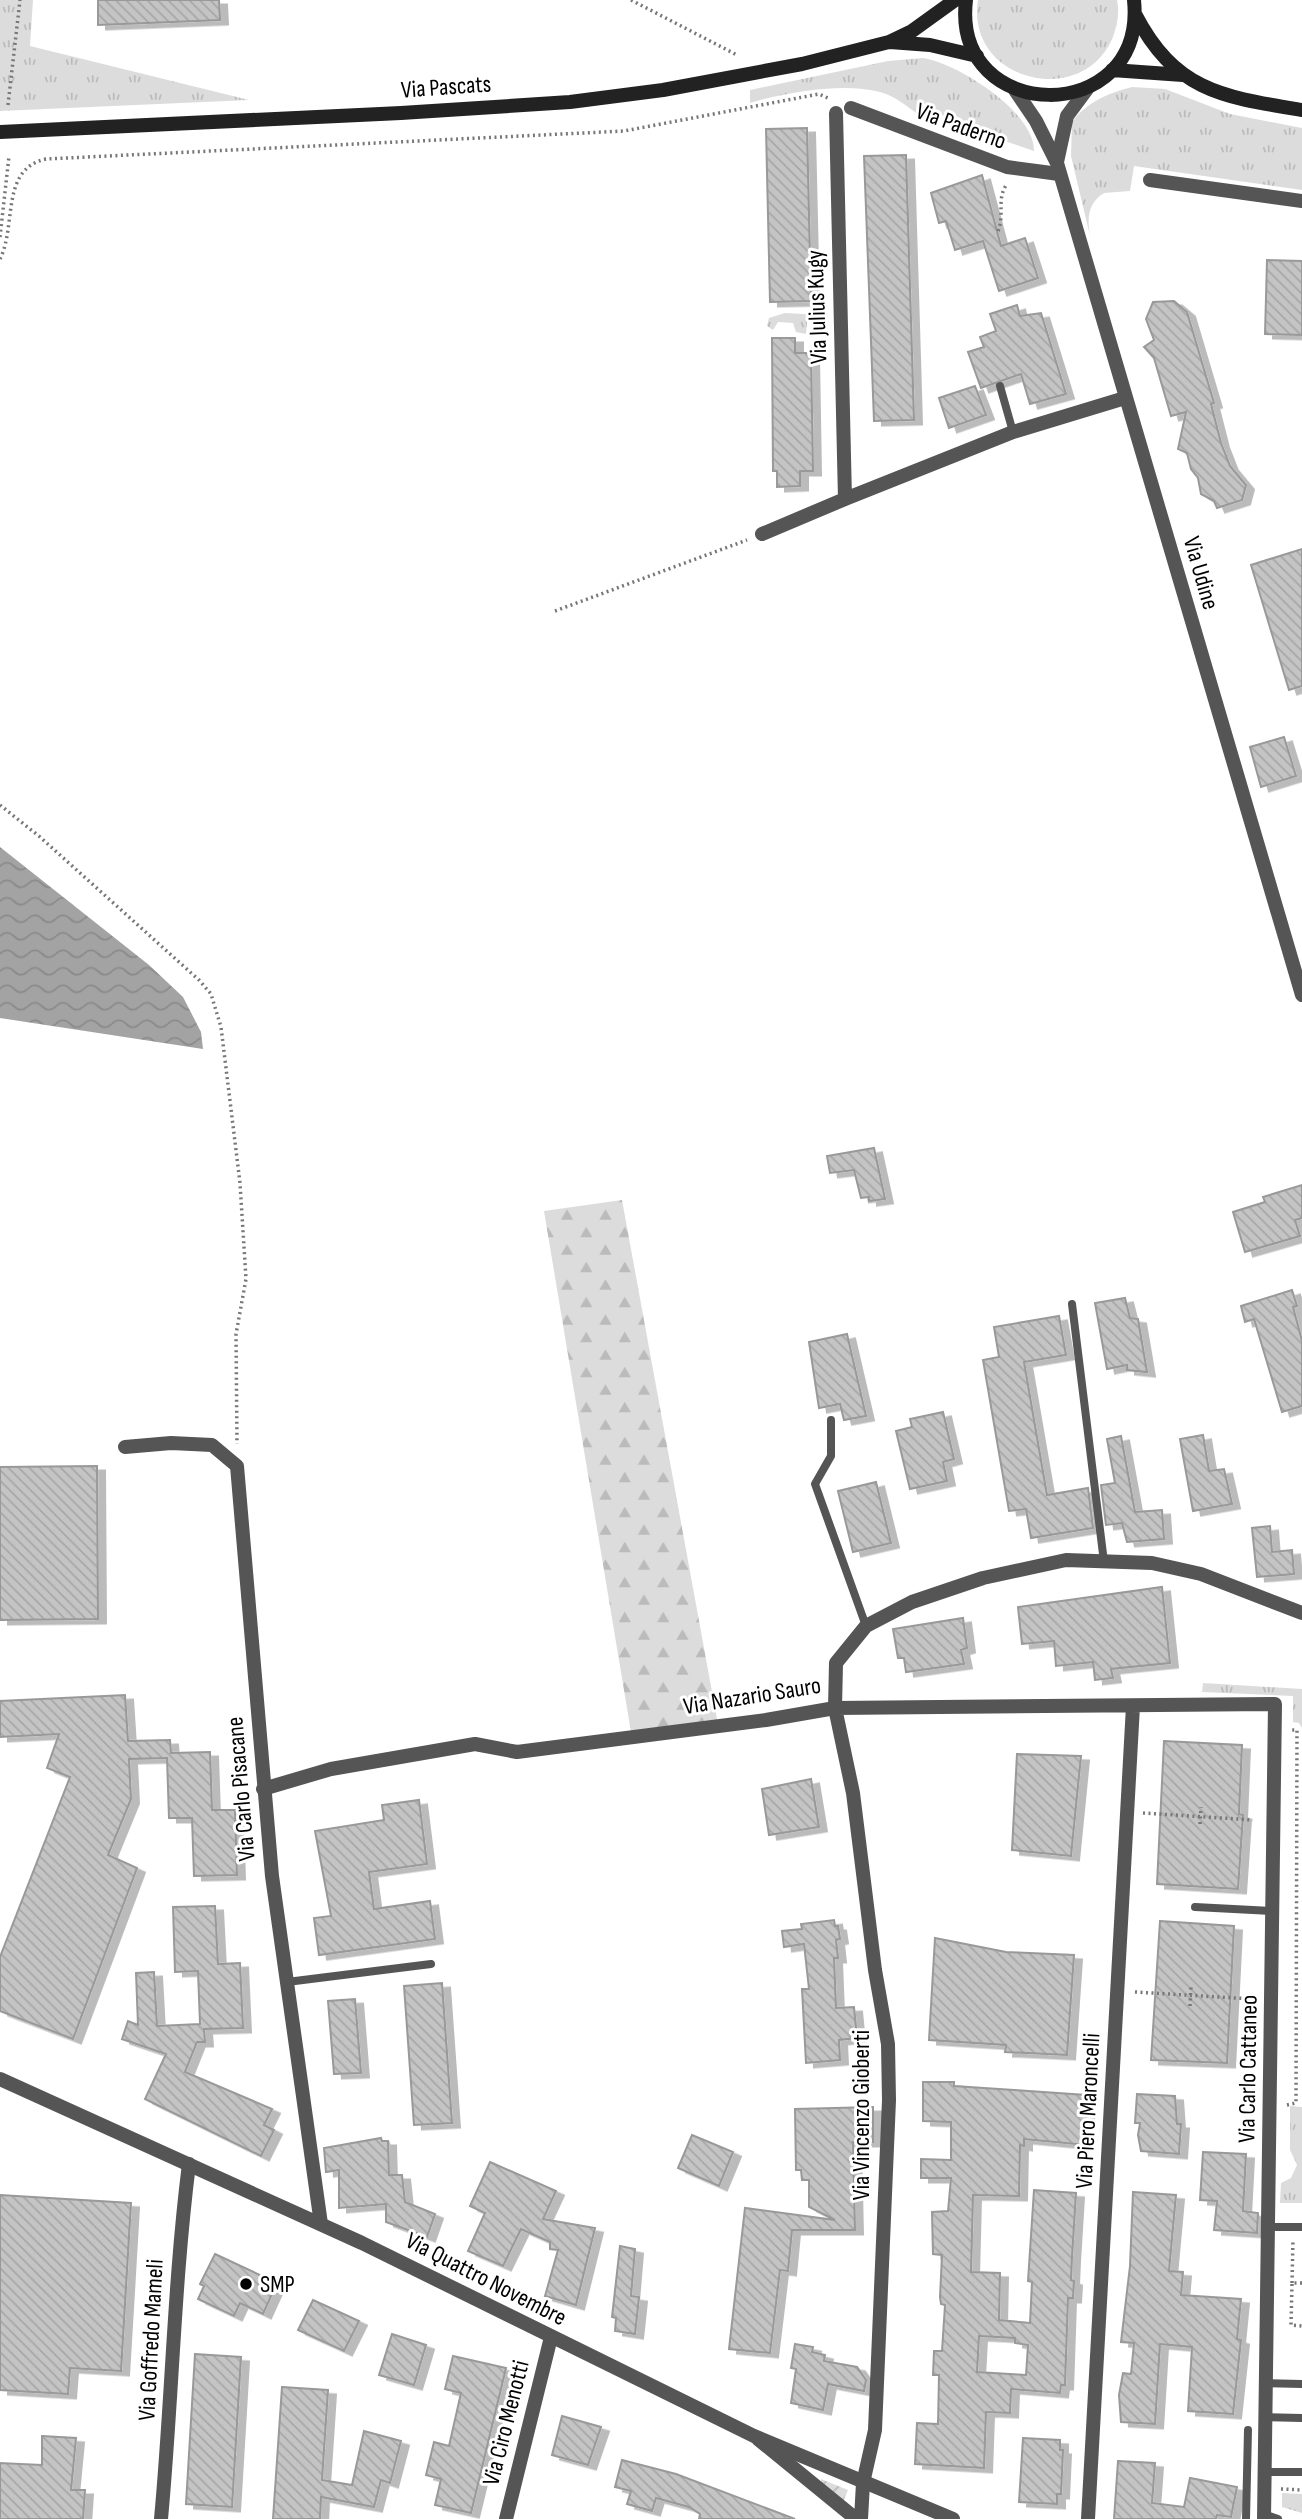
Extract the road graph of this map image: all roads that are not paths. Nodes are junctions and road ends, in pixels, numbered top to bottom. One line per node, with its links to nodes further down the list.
1 (955, 0): 4 (main road, Via Pascats)
2 (966, 0): 5 (main road)
3 (1135, 7): 6 (main road); 7 (main road)
4 (889, 42): 5 (main road, Via Pascats); 13 (main road, Via Pascats)
5 (977, 56): 9 (main road)
6 (1112, 70): 7 (main road); 8 (main road)
7 (1183, 75): 12 (main road)
8 (1087, 89): 9 (main road); 14 (street, Via Udine)
9 (1014, 90): 14 (street, Via Udine)
10 (834, 107): 20 (street, Via Julius Kugy)
11 (851, 108): 14 (street, Via Paderno)
12 (1302, 110)
13 (0, 132)
14 (1058, 169): 18 (street, Via Udine)
15 (1150, 180): 16 (street)
16 (1302, 201)
17 (1000, 386): 19 (lane)
18 (1125, 398): 19 (street); 22 (street, Via Udine)
19 (1013, 432): 20 (street)
20 (845, 499): 21 (street)
21 (762, 534)
22 (1302, 995)
23 (1072, 1304): 26 (lane)
24 (831, 1420): 28 (lane)
25 (125, 1447): 31 (street, Via Carlo Pisacane)
26 (1104, 1562): 27 (street, Via Nazario Sauro); 28 (street, Via Nazario Sauro)
27 (1302, 1614)
28 (866, 1626): 30 (street, Via Nazario Sauro)
29 (1133, 1706): 30 (street); 33 (street, Via Carlo Cattaneo); 56 (street, Via Piero Maroncelli)
30 (835, 1707): 31 (street, Via Nazario Sauro); 50 (street, Via Vincenzo Gioberti)
31 (263, 1789): 35 (street, Via Carlo Pisacane)
32 (1195, 1907): 33 (lane)
33 (1272, 1912): 39 (street, Via Carlo Cattaneo)
34 (430, 1964): 35 (lane)
35 (287, 1982): 38 (street, Via Carlo Pisacane)
36 (0, 2079): 37 (street, Via Quattro Novembre)
37 (189, 2164): 38 (street, Via Quattro Novembre); 52 (street, Via Goffredo Mameli)
38 (321, 2224): 41 (street, Via Quattro Novembre)
39 (1269, 2227): 40 (lane); 42 (street, Via Carlo Cattaneo)
40 (1297, 2227)
41 (551, 2337): 47 (street, Via Quattro Novembre); 53 (street, Via Ciro Menotti)
42 (1265, 2383): 43 (lane); 44 (street, Via Carlo Cattaneo)
43 (1302, 2384)
44 (1265, 2417): 45 (lane); 48 (street, Via Carlo Cattaneo)
45 (1302, 2418)
46 (1248, 2431): 57 (lane)
47 (754, 2436): 50 (street, Via Quattro Novembre); 54 (street)
48 (1264, 2472): 49 (lane); 51 (street, Via Carlo Cattaneo)
49 (1302, 2473)
50 (863, 2483): 54 (street, Via Vincenzo Gioberti); 55 (street, Via Quattro Novembre)
51 (1269, 2517)
52 (161, 2519)
53 (506, 2519)
54 (858, 2519)
55 (953, 2519)
56 (1087, 2519)
57 (1246, 2519)

